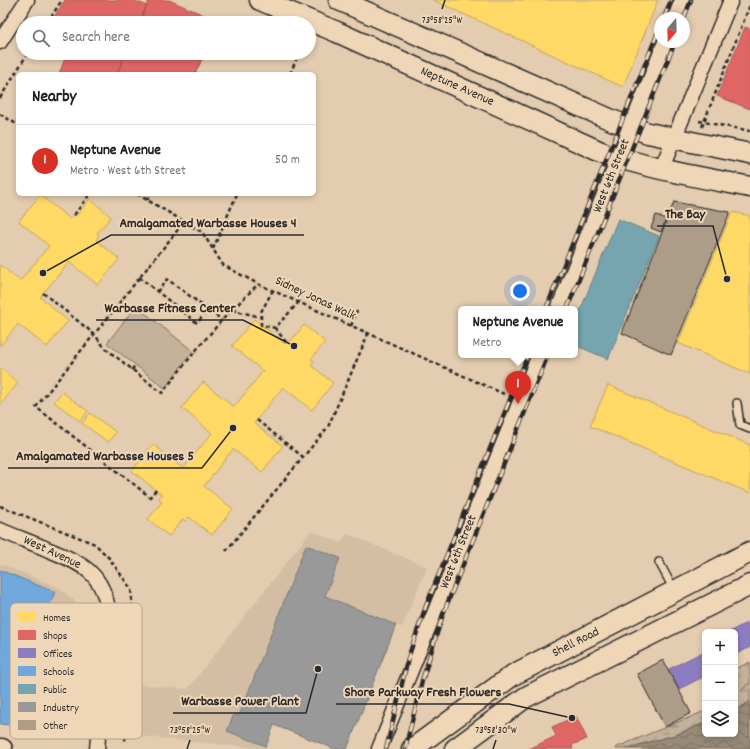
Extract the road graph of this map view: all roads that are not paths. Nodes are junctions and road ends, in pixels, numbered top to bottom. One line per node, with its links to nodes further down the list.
1 (27, 0): 7 (street)
2 (260, 0): 8 (main road, Neptune Avenue)
3 (339, 0): 13 (main road)
4 (682, 0): 6 (street)
5 (731, 0): 14 (street)
6 (677, 12)
7 (17, 16)
8 (298, 16)
9 (16, 17): 11 (street)
10 (316, 23): 16 (main road, Neptune Avenue)
11 (0, 42)
12 (663, 48): 13 (street, West 6th Street)
13 (632, 127): 14 (main road); 16 (street, West 6th Street)
14 (674, 139): 15 (main road); 17 (street)
15 (750, 154)
16 (619, 158): 17 (main road, Neptune Avenue); 19 (street, West 6th Street)
17 (662, 170): 18 (main road, Neptune Avenue)
18 (750, 187)
19 (559, 306)
20 (538, 358): 31 (street, West 6th Street)
21 (737, 403): 22 (lane)
22 (750, 429)
23 (0, 530): 28 (street, West Avenue)
24 (750, 552): 27 (main road, Shell Road)
25 (659, 562): 27 (lane)
26 (750, 586): 33 (main road, Shell Road)
27 (675, 592): 32 (main road, Shell Road)
28 (107, 603)
29 (97, 739): 30 (street, West Avenue)
30 (96, 749)
31 (379, 749)
32 (412, 749)
33 (455, 749)

